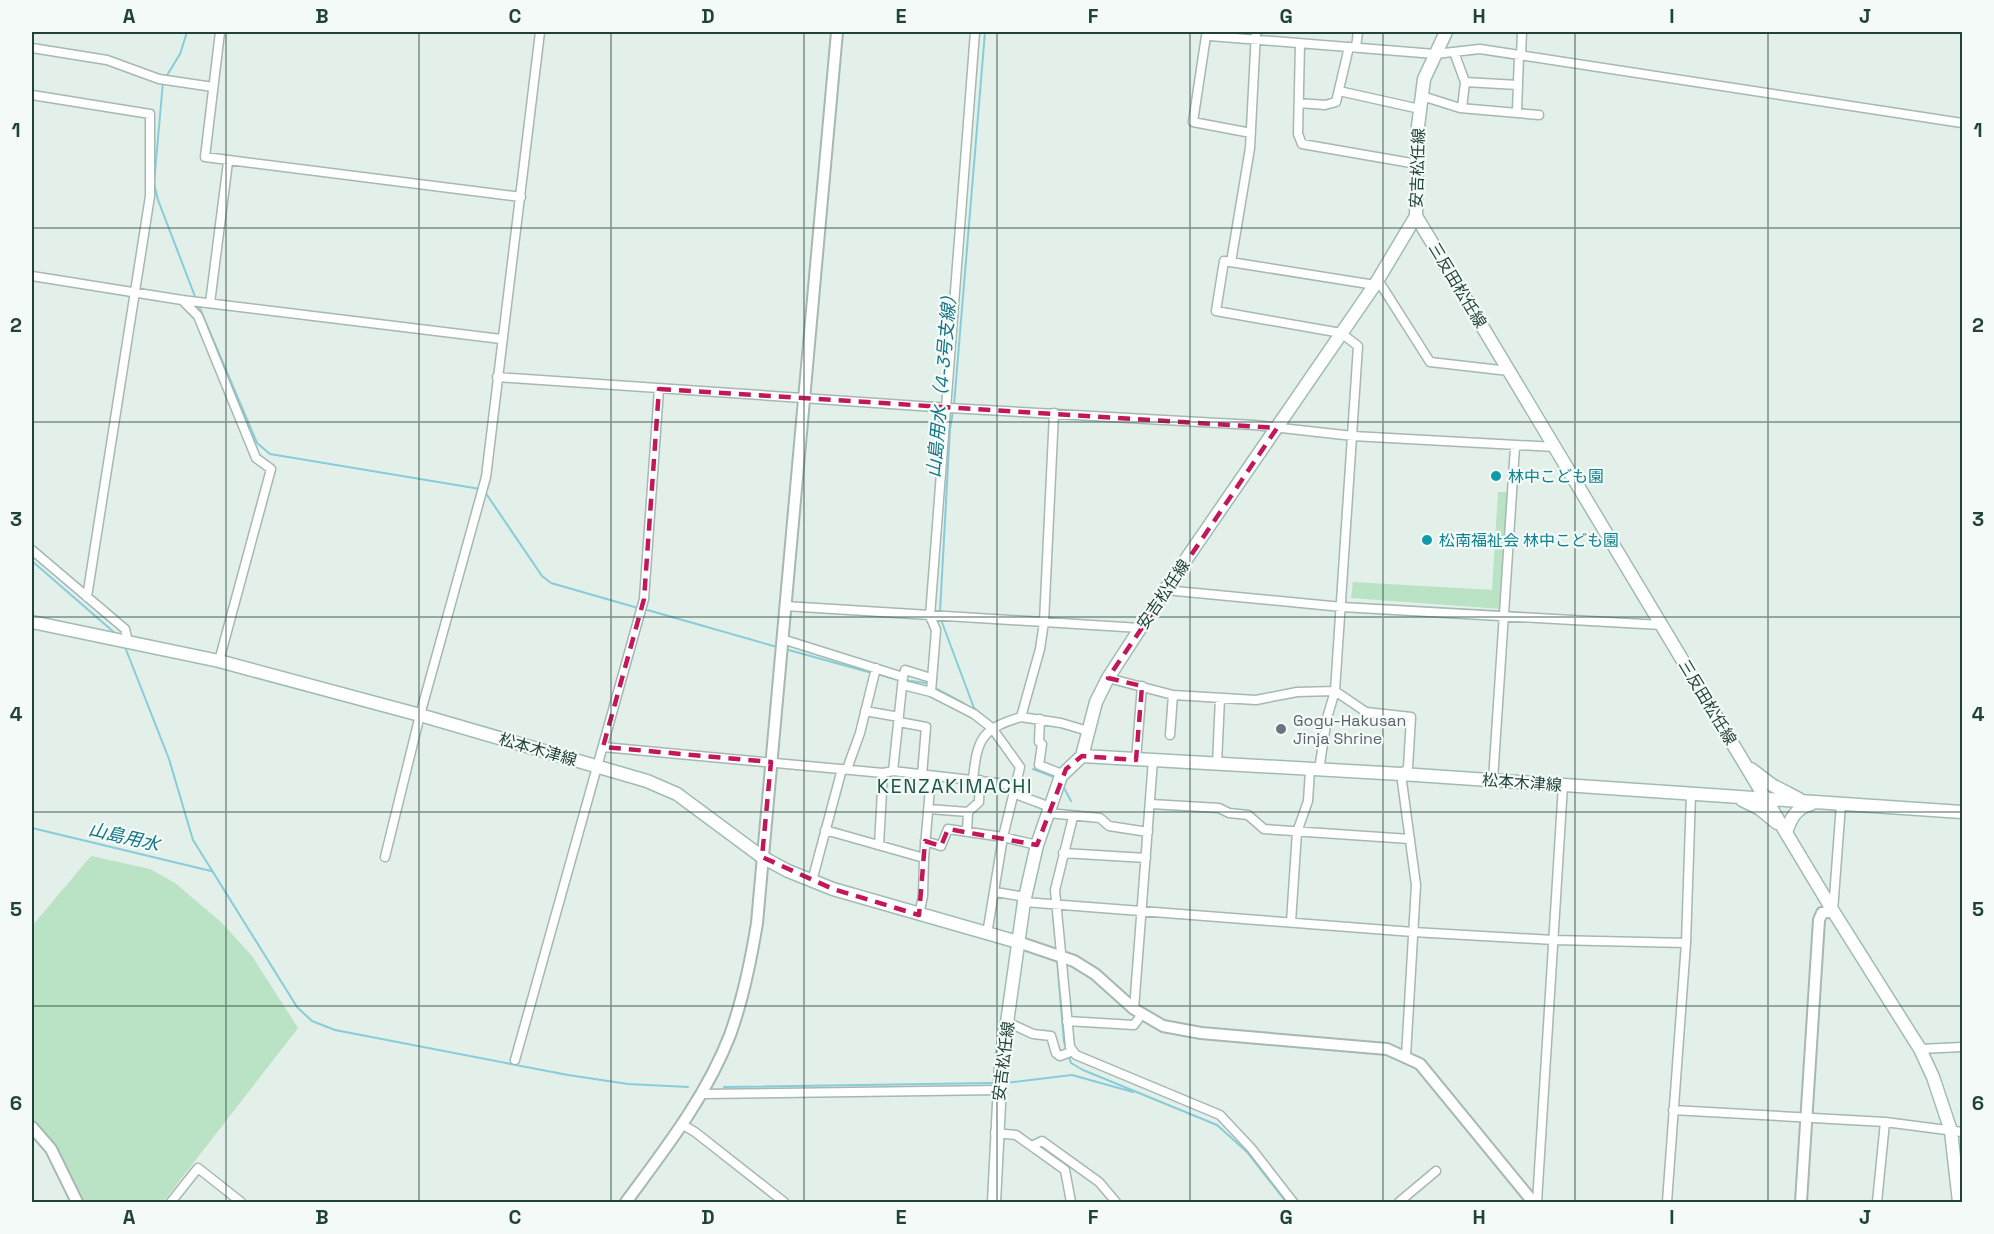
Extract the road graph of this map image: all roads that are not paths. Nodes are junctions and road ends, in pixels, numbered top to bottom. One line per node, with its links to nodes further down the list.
1 (220, 32): 19 (street)
2 (540, 32): 31 (street)
3 (837, 32): 44 (street)
4 (975, 32): 45 (street)
5 (1256, 32): 10 (street)
6 (1358, 32): 12 (street)
7 (1446, 32): 15 (main road, 安吉松任線)
8 (1522, 32): 16 (street)
9 (1208, 34): 10 (street); 28 (street)
10 (1254, 42): 11 (street); 28 (street)
11 (1300, 44): 12 (street); 23 (street)
12 (1353, 47): 15 (street); 20 (street)
13 (32, 48): 19 (street)
14 (1454, 52): 15 (street); 16 (street); 17 (street)
15 (1435, 54): 22 (main road, 安吉松任線)
16 (1520, 56): 18 (street); 27 (street)
17 (1465, 82): 18 (street); 24 (street)
18 (1518, 85): 25 (street)
19 (213, 87): 29 (street)
20 (1339, 91): 22 (street); 23 (street)
21 (32, 95): 36 (street)
22 (1421, 102): 24 (street); 30 (main road, 安吉松任線)
23 (1299, 103): 30 (street)
24 (1462, 108): 25 (street)
25 (1517, 111): 26 (street)
26 (1539, 115)
27 (1962, 123)
28 (1251, 133): 33 (street)
29 (228, 162): 31 (street); 38 (street)
30 (1417, 164): 32 (main road, 安吉松任線)
31 (521, 196): 40 (street)
32 (1416, 216): 35 (main road, 安吉松任線); 41 (main road, 三反田松任線)
33 (1231, 262): 35 (street); 39 (street)
34 (32, 276): 36 (street)
35 (1376, 282): 39 (main road, 安吉松任線); 41 (street)
36 (135, 291): 37 (street); 53 (street)
37 (182, 300): 38 (street); 64 (street)
38 (202, 302): 40 (street)
39 (1341, 333): 47 (main road, 安吉松任線); 48 (street)
40 (501, 339): 42 (street)
41 (1509, 371): 50 (main road, 三反田松任線)
42 (497, 377): 43 (street); 75 (street)
43 (659, 389): 44 (street); 82 (street)
44 (804, 399): 45 (street); 54 (street)
45 (951, 408): 46 (street); 56 (street)
46 (1054, 413): 47 (street); 59 (street)
47 (1278, 428): 48 (street); 52 (main road, 安吉松任線)
48 (1353, 436): 49 (street); 55 (street)
49 (1515, 447): 50 (street); 57 (street)
50 (1555, 447): 60 (main road, 三反田松任線)
51 (32, 550): 53 (street)
52 (1165, 590): 55 (street); 61 (main road, 安吉松任線)
53 (87, 597): 62 (street)
54 (785, 606): 56 (street); 63 (street)
55 (1342, 607): 57 (street); 70 (street)
56 (936, 616): 59 (street); 66 (street)
57 (1504, 618): 60 (street); 98 (street)
58 (32, 622): 62 (main road, 松本木津線)
59 (1044, 622): 61 (street); 76 (street)
60 (1661, 625): 88 (main road, 三反田松任線)
61 (1140, 628): 67 (main road, 安吉松任線)
62 (128, 642): 64 (main road, 松本木津線)
63 (782, 645): 65 (street); 86 (street)
64 (219, 661): 75 (main road, 松本木津線)
65 (876, 668): 68 (street); 74 (street)
66 (932, 678): 68 (street); 71 (street)
67 (1108, 678): 69 (street); 80 (main road, 安吉松任線)
68 (903, 680): 71 (street); 78 (street)
69 (1142, 686): 72 (street); 84 (street)
70 (1335, 691): 73 (street); 91 (street); 94 (street)
71 (931, 692): 79 (street)
72 (1173, 695): 73 (street); 81 (street)
73 (1220, 698): 87 (street)
74 (866, 711): 78 (street); 90 (street)
75 (420, 715): 89 (main road, 松本木津線); 123 (street)
76 (1021, 717): 77 (street); 79 (street)
77 (1040, 719): 80 (street); 97 (street)
78 (899, 720): 92 (street); 95 (street)
79 (992, 728): 96 (street); 100 (street)
80 (1088, 731): 83 (main road, 安吉松任線)
81 (1170, 735)
82 (603, 747): 86 (street); 89 (street)
83 (1082, 756): 84 (main road, 松本木津線); 97 (main road, 安吉松任線)
84 (1136, 760): 85 (main road, 松本木津線)
85 (1152, 760): 87 (main road, 松本木津線); 105 (street)
86 (771, 762): 90 (street); 124 (street)
87 (1217, 764): 91 (main road, 松本木津線)
88 (1745, 764): 102 (main road); 103 (main road, 三反田松任線); 104 (main road)
89 (597, 766): 124 (main road, 松本木津線); 148 (street)
90 (845, 769): 93 (street); 112 (street)
91 (1315, 770): 94 (main road, 松本木津線); 115 (street)
92 (893, 771): 93 (street); 95 (street)
93 (883, 773): 120 (street)
94 (1401, 774): 98 (main road, 松本木津線); 118 (street)
95 (927, 776): 96 (street); 107 (street)
96 (977, 780): 100 (street); 109 (street)
97 (1060, 780): 108 (main road, 安吉松任線)
98 (1493, 780): 99 (main road, 松本木津線)
99 (1563, 785): 101 (main road, 松本木津線); 137 (street)
100 (1013, 793): 108 (street); 117 (street)
101 (1691, 794): 102 (main road, 松本木津線); 139 (street)
102 (1730, 797): 103 (main road, 松本木津線); 116 (main road)
103 (1767, 799): 104 (main road, 松本木津線); 116 (main road, 三反田松任線)
104 (1814, 803): 106 (main road, 松本木津線); 116 (main road)
105 (1151, 804): 114 (street); 115 (street)
106 (1841, 804): 110 (main road, 松本木津線); 132 (street)
107 (929, 808): 109 (street); 119 (street)
108 (1049, 810): 111 (street); 121 (main road, 安吉松任線)
109 (968, 812): 113 (street)
110 (1962, 812)
111 (1073, 817): 114 (street); 122 (street)
112 (825, 830): 120 (street); 127 (street)
113 (967, 831): 117 (street); 119 (street)
114 (1148, 832): 126 (street)
115 (1297, 832): 118 (street); 134 (street)
116 (1786, 833): 132 (main road, 三反田松任線)
117 (1003, 837): 121 (street); 128 (street)
118 (1410, 839): 135 (street)
119 (926, 841): 125 (street)
120 (879, 845): 125 (street)
121 (1037, 845): 129 (main road, 安吉松任線)
122 (1063, 853): 126 (street); 130 (street)
123 (385, 856)
124 (762, 857): 127 (main road, 松本木津線); 150 (street)
125 (924, 858): 133 (street)
126 (1146, 858): 131 (street)
127 (812, 881): 133 (main road, 松本木津線)
128 (996, 892): 129 (street); 136 (street)
129 (1024, 899): 130 (street); 138 (main road, 安吉松任線)
130 (1052, 905): 131 (street); 140 (street)
131 (1142, 910): 134 (street); 141 (street)
132 (1833, 911): 145 (main road, 三反田松任線); 152 (street)
133 (919, 915): 136 (main road, 松本木津線)
134 (1291, 922): 135 (street)
135 (1413, 932): 137 (street); 147 (street)
136 (987, 934): 138 (main road, 松本木津線)
137 (1553, 940): 139 (street); 171 (street)
138 (1018, 942): 140 (street); 143 (main road, 安吉松任線)
139 (1686, 943): 151 (street)
140 (1058, 954): 141 (street); 142 (street)
141 (1138, 1011): 142 (street); 147 (street)
142 (1067, 1021): 146 (street)
143 (1007, 1022): 146 (street); 149 (main road, 安吉松任線)
144 (1962, 1047): 145 (street)
145 (1920, 1049): 156 (main road, 三反田松任線)
146 (1073, 1052): 169 (street)
147 (1406, 1056): 171 (street)
148 (515, 1060)
149 (999, 1090): 150 (street); 157 (main road, 安吉松任線)
150 (702, 1094): 154 (street)
151 (1673, 1110): 152 (street); 172 (street)
152 (1807, 1118): 153 (street); 173 (street)
153 (1885, 1122): 156 (street); 174 (street)
154 (683, 1125): 164 (street); 165 (street)
155 (32, 1127): 161 (street)
156 (1957, 1131): 160 (main road, 三反田松任線)
157 (995, 1133): 158 (street); 166 (main road, 安吉松任線)
158 (1034, 1145): 167 (street); 168 (street)
159 (1436, 1171): 170 (street)
160 (1959, 1172): 175 (main road, 三反田松任線)
161 (77, 1203)
162 (171, 1203): 163 (street)
163 (241, 1203)
164 (626, 1203)
165 (784, 1203)
166 (994, 1203)
167 (1071, 1203)
168 (1116, 1203)
169 (1293, 1203)
170 (1399, 1203)
171 (1535, 1203)
172 (1667, 1203)
173 (1801, 1203)
174 (1877, 1203)
175 (1959, 1203)

